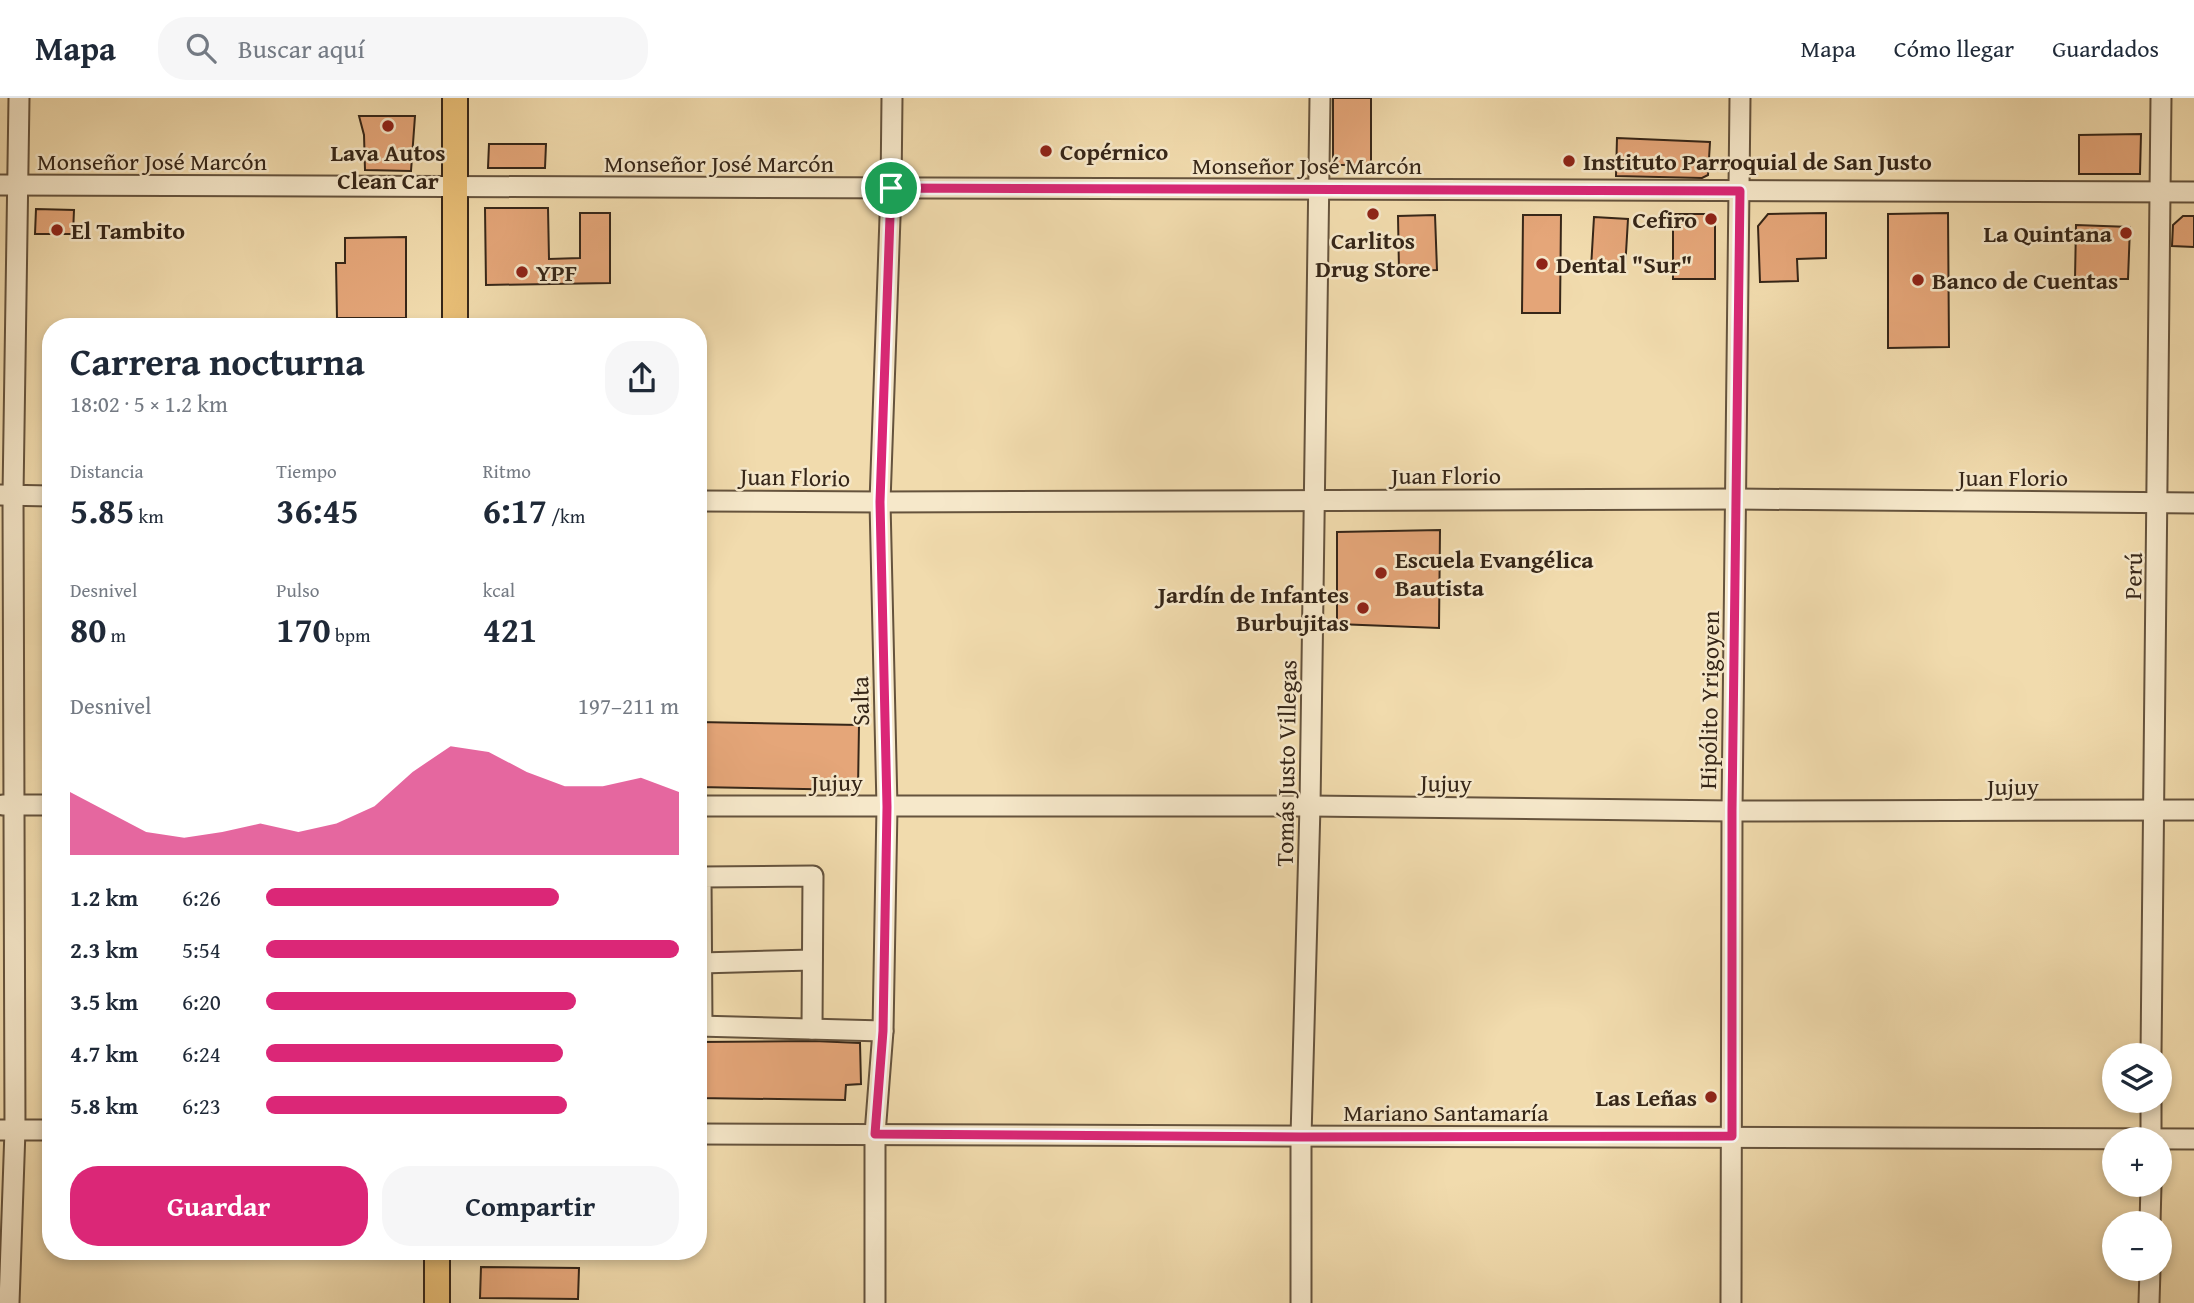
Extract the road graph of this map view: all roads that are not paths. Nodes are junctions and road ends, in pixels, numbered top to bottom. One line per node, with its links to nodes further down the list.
1 (19, 98): 7 (street)
2 (455, 98): 8 (main road)
3 (892, 98): 9 (street, Salta)
4 (1320, 98): 10 (street, Tomás Justo Villegas)
5 (1740, 98): 11 (street, Hipólito Yrigoyen)
6 (2161, 98): 12 (street, Perú)
7 (8, 185): 8 (street, Monseñor José Marcón); 15 (street)
8 (454, 186): 9 (street, Monseñor José Marcón); 14 (main road)
9 (891, 188): 10 (street, Monseñor José Marcón); 20 (street, Salta)
10 (1320, 190): 11 (street, Monseñor José Marcón); 18 (street, Tomás Justo Villegas)
11 (1740, 191): 12 (street, Monseñor José Marcón); 17 (street, Hipólito Yrigoyen)
12 (2161, 191): 13 (street, Monseñor José Marcón); 21 (street, Perú)
13 (2194, 192)
14 (455, 318)
15 (6, 495): 16 (street); 23 (street)
16 (42, 496)
17 (1737, 499): 18 (street, Juan Florio); 21 (street, Juan Florio); 30 (street, Hipólito Yrigoyen)
18 (1314, 500): 20 (street, Juan Florio); 26 (street, Tomás Justo Villegas)
19 (707, 501): 20 (street, Juan Florio)
20 (880, 502): 27 (street, Salta)
21 (2159, 503): 22 (street, Juan Florio); 28 (street, Perú)
22 (2194, 503)
23 (6, 805): 24 (street); 38 (street)
24 (42, 805)
25 (707, 806): 27 (street, Jujuy)
26 (1310, 806): 27 (street, Jujuy); 30 (street, Jujuy); 43 (street, Tomás Justo Villegas)
27 (887, 807): 36 (street, Salta)
28 (2152, 810): 29 (street, Jujuy); 30 (street, Jujuy); 37 (street, Perú)
29 (2194, 810)
30 (1732, 811): 42 (street, Hipólito Yrigoyen)
31 (707, 877): 32 (street)
32 (812, 960): 33 (street); 35 (street)
33 (707, 963)
34 (707, 1026): 35 (street)
35 (812, 1029): 36 (street)
36 (883, 1031): 41 (street, Salta)
37 (2151, 1043)
38 (8, 1130): 39 (street); 49 (street)
39 (42, 1130)
40 (707, 1134): 41 (street, Mariano Santamaría)
41 (875, 1134): 43 (street, Mariano Santamaría); 51 (street, Salta)
42 (1732, 1136): 43 (street, Mariano Santamaría); 44 (street, Mariano Santamaría); 53 (street, Hipólito Yrigoyen)
43 (1301, 1137): 52 (street, Tomás Justo Villegas)
44 (2102, 1139)
45 (2172, 1139): 46 (street, Mariano Santamaría)
46 (2194, 1139)
47 (437, 1260): 50 (main road)
48 (2150, 1281): 54 (street)
49 (9, 1303)
50 (437, 1303)
51 (875, 1303)
52 (1301, 1303)
53 (1731, 1303)
54 (2149, 1303)

